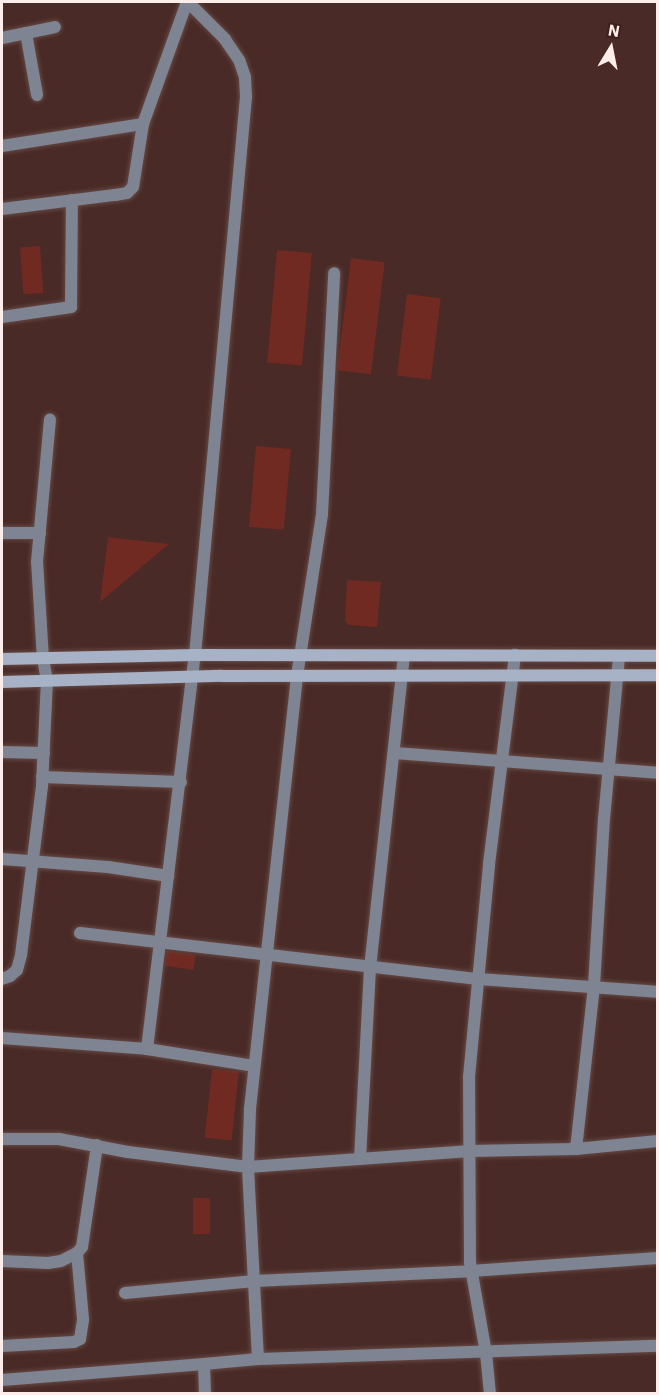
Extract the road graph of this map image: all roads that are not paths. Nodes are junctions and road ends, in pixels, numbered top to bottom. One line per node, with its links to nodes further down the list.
1 (188, 2): 6 (street); 15 (street)
2 (55, 27): 3 (street)
3 (26, 33): 4 (street); 5 (street)
4 (2, 38)
5 (37, 94)
6 (143, 124): 7 (street); 8 (street)
7 (2, 146)
8 (72, 200): 9 (street); 11 (street)
9 (2, 209)
10 (333, 273): 16 (street)
11 (2, 317)
12 (50, 420): 13 (street)
13 (40, 532): 14 (street); 22 (street)
14 (2, 533)
15 (195, 655): 16 (main road); 22 (main road); 28 (street)
16 (301, 655): 18 (main road); 25 (street)
17 (515, 655): 18 (main road); 20 (main road); 27 (street)
18 (404, 656): 26 (street)
19 (657, 656): 20 (main road)
20 (619, 657): 23 (street)
21 (2, 659): 22 (main road)
22 (43, 659): 29 (street)
23 (617, 675): 24 (main road); 27 (main road); 35 (street)
24 (657, 675)
25 (297, 676): 26 (main road); 28 (main road); 44 (street)
26 (401, 676): 27 (main road); 33 (street)
27 (513, 676): 34 (street)
28 (190, 677): 29 (main road); 38 (street)
29 (47, 681): 30 (main road); 32 (street)
30 (2, 682)
31 (2, 752): 32 (street)
32 (44, 753): 37 (street)
33 (394, 753): 34 (street); 45 (street)
34 (500, 763): 35 (street); 47 (street)
35 (608, 770): 36 (street); 48 (street)
36 (657, 773)
37 (42, 777): 38 (street); 40 (street)
38 (181, 782): 41 (street)
39 (2, 859): 40 (street)
40 (34, 860): 41 (street); 46 (street)
41 (168, 876): 43 (street)
42 (80, 933): 43 (street)
43 (160, 941): 44 (street); 51 (street)
44 (266, 953): 45 (street); 52 (street)
45 (370, 968): 47 (street); 58 (street)
46 (2, 979)
47 (478, 979): 48 (street); 57 (street)
48 (594, 986): 49 (street); 56 (street)
49 (657, 992)
50 (2, 1038): 51 (street)
51 (147, 1049): 52 (street)
52 (254, 1066): 59 (street)
53 (2, 1139): 55 (street)
54 (657, 1141): 56 (street)
55 (97, 1145): 59 (street); 60 (street)
56 (576, 1149): 57 (street)
57 (470, 1151): 58 (street); 63 (street)
58 (360, 1158): 59 (street)
59 (248, 1167): 64 (street)
60 (78, 1253): 62 (street); 66 (street)
61 (657, 1258): 63 (street)
62 (2, 1261)
63 (471, 1271): 64 (street); 68 (street)
64 (254, 1281): 65 (street); 69 (street)
65 (125, 1293)
66 (2, 1346)
67 (657, 1346): 68 (street)
68 (486, 1353): 69 (street); 73 (street)
69 (258, 1359): 70 (street)
70 (204, 1364): 71 (street); 72 (street)
71 (2, 1380)
72 (205, 1394)
73 (490, 1394)

